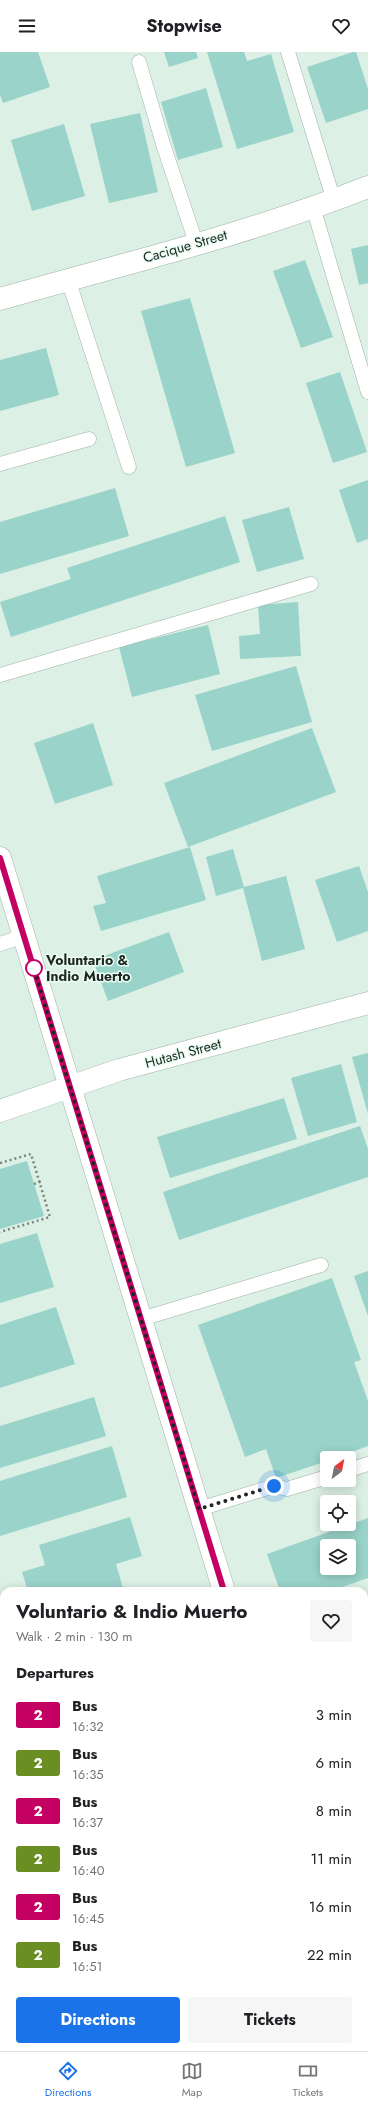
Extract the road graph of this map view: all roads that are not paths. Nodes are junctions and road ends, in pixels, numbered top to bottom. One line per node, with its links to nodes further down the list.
1 (288, 52): 4 (lane)
2 (139, 62): 6 (lane)
3 (368, 187): 4 (street, Cacique Street)
4 (334, 200): 5 (street, Cacique Street)
5 (313, 207): 6 (street, Cacique Street); 9 (lane)
6 (196, 243): 7 (street, Cacique Street)
7 (68, 279): 8 (street, Cacique Street); 12 (lane)
8 (0, 299)
9 (368, 392)
10 (89, 439): 11 (lane)
11 (0, 464)
12 (129, 467)
13 (311, 584): 14 (lane)
14 (0, 675)
15 (0, 858): 16 (street)
16 (24, 936): 17 (lane); 19 (street)
17 (0, 944)
18 (368, 1003): 19 (street, Hutash Street)
19 (69, 1088): 20 (street, Hutash Street); 22 (street)
20 (0, 1111)
21 (321, 1265): 22 (lane)
22 (140, 1319): 26 (street)
23 (368, 1464): 24 (lane)
24 (356, 1468)
25 (320, 1479): 26 (lane)
26 (199, 1509): 27 (street)
27 (223, 1587)

